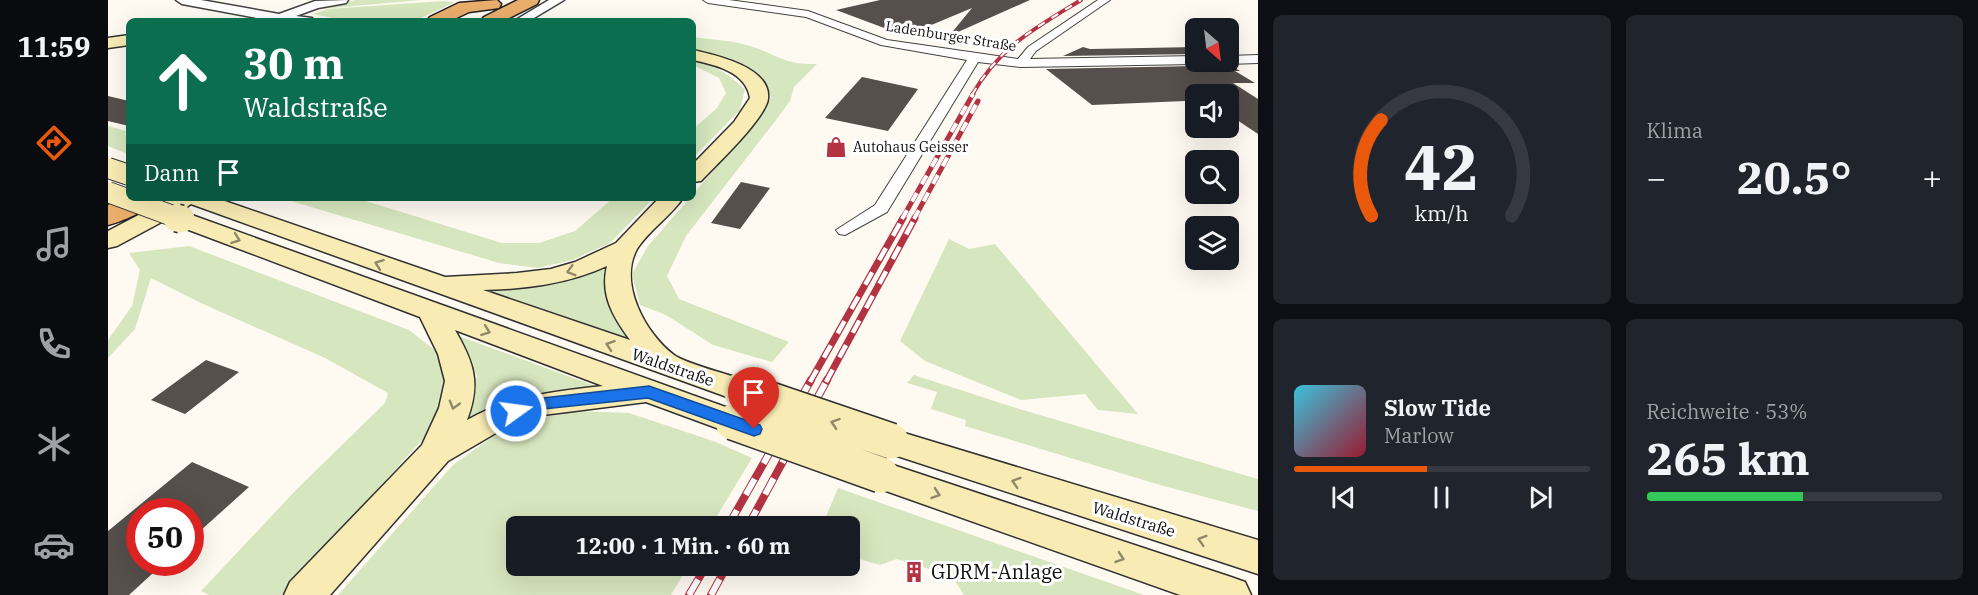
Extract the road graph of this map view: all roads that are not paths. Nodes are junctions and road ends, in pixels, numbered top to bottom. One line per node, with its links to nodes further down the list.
1 (182, 0): 8 (street)
2 (322, 0): 9 (street)
3 (342, 0): 10 (street)
4 (558, 0): 7 (street)
5 (708, 0): 16 (street, Ladenburger Straße)
6 (1105, 0): 20 (street)
7 (509, 9): 11 (highway); 12 (highway)
8 (270, 18)
9 (277, 18)
10 (278, 18)
11 (442, 18)
12 (471, 18)
13 (126, 40): 14 (main road)
14 (108, 43)
15 (696, 56): 24 (main road)
16 (974, 58): 20 (street, Ladenburger Straße); 34 (street)
17 (1258, 59): 19 (street)
18 (1185, 60): 20 (street, Ladenburger Straße)
19 (1239, 60)
20 (1021, 63)
21 (126, 164): 23 (main road)
22 (108, 168): 25 (main road, bridge)
23 (108, 172)
24 (696, 173)
25 (126, 174)
26 (126, 183): 27 (highway)
27 (108, 192): 28 (main road, Waldstraße, bridge)
28 (126, 195)
29 (137, 201): 33 (highway)
30 (167, 201): 32 (main road, Waldstraße, bridge)
31 (669, 201): 36 (main road)
32 (193, 205): 35 (main road); 37 (main road, Waldstraße)
33 (108, 216)
34 (845, 230)
35 (108, 241)
36 (625, 248): 37 (main road, one-way to 37); 38 (main road)
37 (433, 297): 38 (main road, Waldstraße, one-way to 37); 39 (main road, Waldstraße, one-way to 39); 41 (main road, one-way to 41)
38 (665, 364): 40 (main road, Waldstraße)
39 (649, 392): 40 (main road, Waldstraße); 41 (main road)
40 (737, 406): 42 (main road, Waldstraße, bridge)
41 (436, 452): 44 (main road)
42 (886, 458): 43 (main road, Waldstraße, one-way to 42); 45 (main road, Waldstraße, one-way to 45)
43 (1258, 557)
44 (304, 595)
45 (1231, 595)

